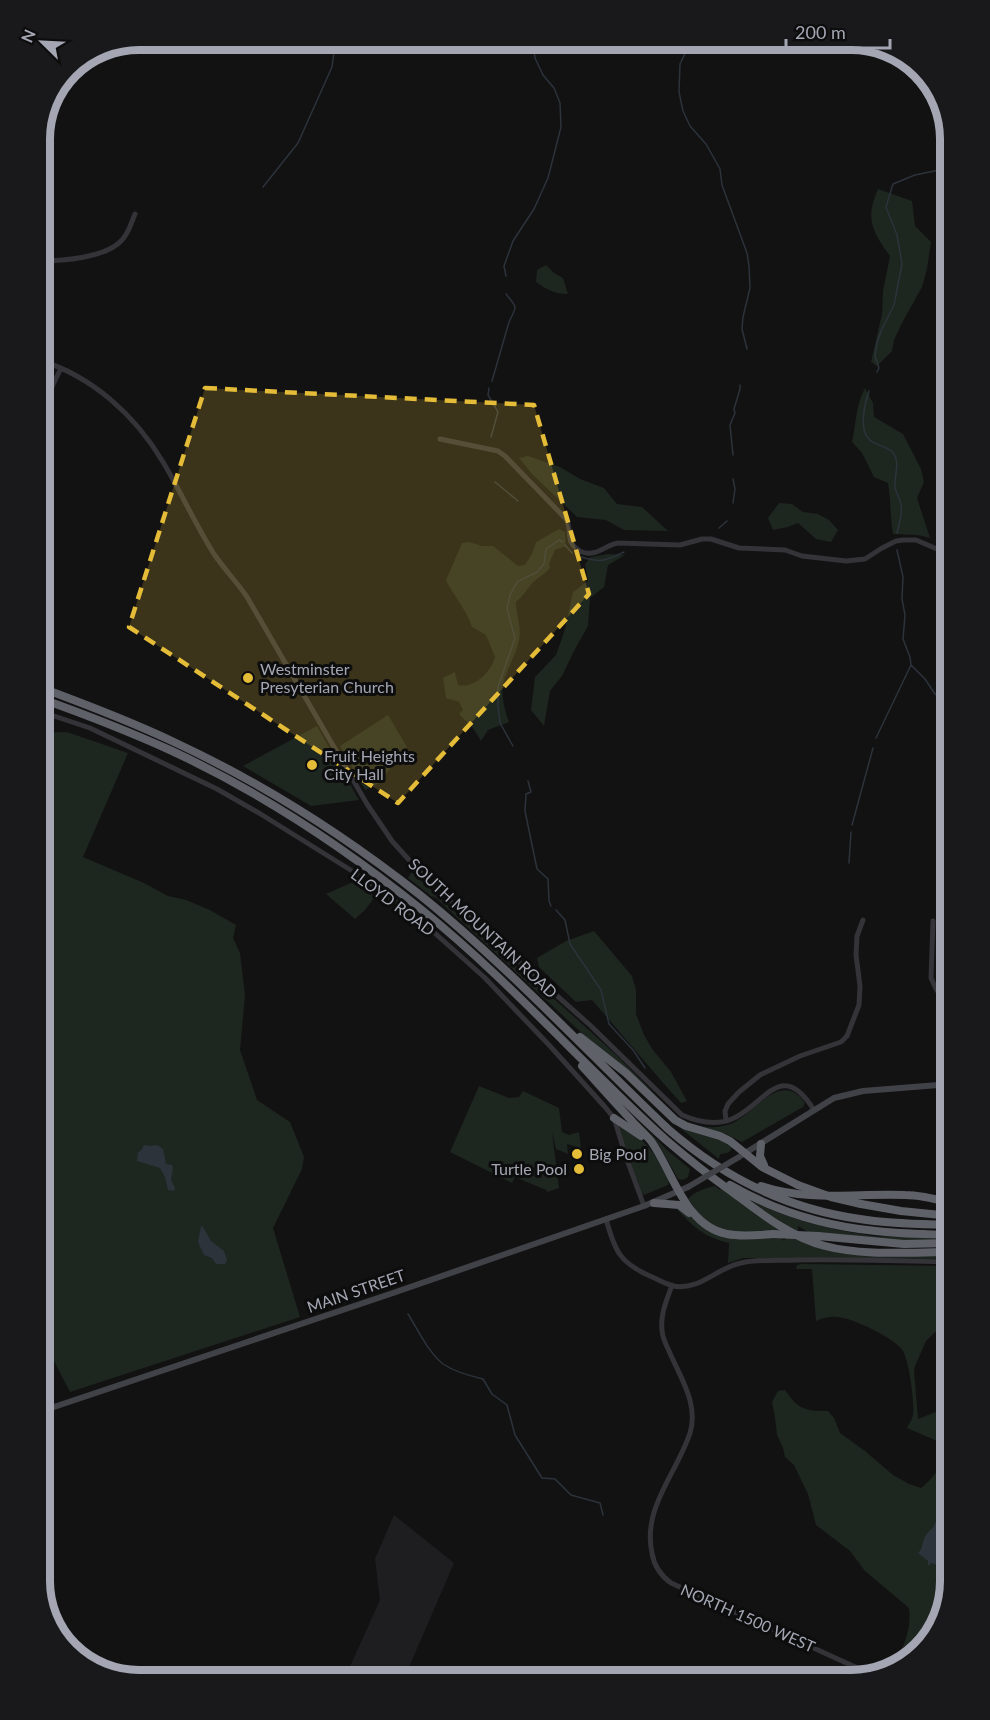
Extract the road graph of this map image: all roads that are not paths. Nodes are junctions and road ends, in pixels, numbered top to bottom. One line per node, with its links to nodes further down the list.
1 (135, 214): 2 (street)
2 (50, 261)
3 (50, 364): 4 (street, SOUTH MOUNTAIN ROAD)
4 (61, 368): 5 (street); 19 (street, SOUTH MOUNTAIN ROAD)
5 (50, 391)
6 (440, 439): 7 (street)
7 (940, 550)
8 (50, 691): 14 (highway)
9 (50, 702): 15 (highway)
10 (50, 715): 18 (street, LLOYD ROAD)
11 (862, 920): 19 (street)
12 (933, 921): 13 (street)
13 (940, 994)
14 (531, 996): 22 (highway); 23 (highway)
15 (532, 1010): 21 (highway); 24 (highway)
16 (940, 1085): 17 (main road, MAIN STREET)
17 (814, 1110): 19 (street); 20 (main road, MAIN STREET)
18 (614, 1118): 21 (highway); 29 (street, LLOYD ROAD)
19 (726, 1121)
20 (761, 1144): 22 (main road, MAIN STREET); 25 (highway)
21 (653, 1145): 26 (highway)
22 (742, 1155): 25 (highway); 26 (main road, MAIN STREET, bridge)
23 (704, 1157): 27 (highway); 33 (highway)
24 (692, 1161): 34 (highway); 36 (highway)
25 (771, 1172): 30 (highway, bridge)
26 (684, 1189): 28 (main road, MAIN STREET); 31 (highway)
27 (940, 1201)
28 (654, 1203): 29 (main road, MAIN STREET); 31 (highway)
29 (644, 1206): 32 (main road, MAIN STREET)
30 (940, 1213)
31 (696, 1217): 35 (highway, bridge)
32 (606, 1220): 38 (street); 39 (main road, MAIN STREET)
33 (940, 1225)
34 (940, 1234)
35 (940, 1243)
36 (940, 1252)
37 (940, 1262): 38 (street)
38 (672, 1286): 40 (street, NORTH 1500 WEST)
39 (50, 1408)
40 (862, 1670)

